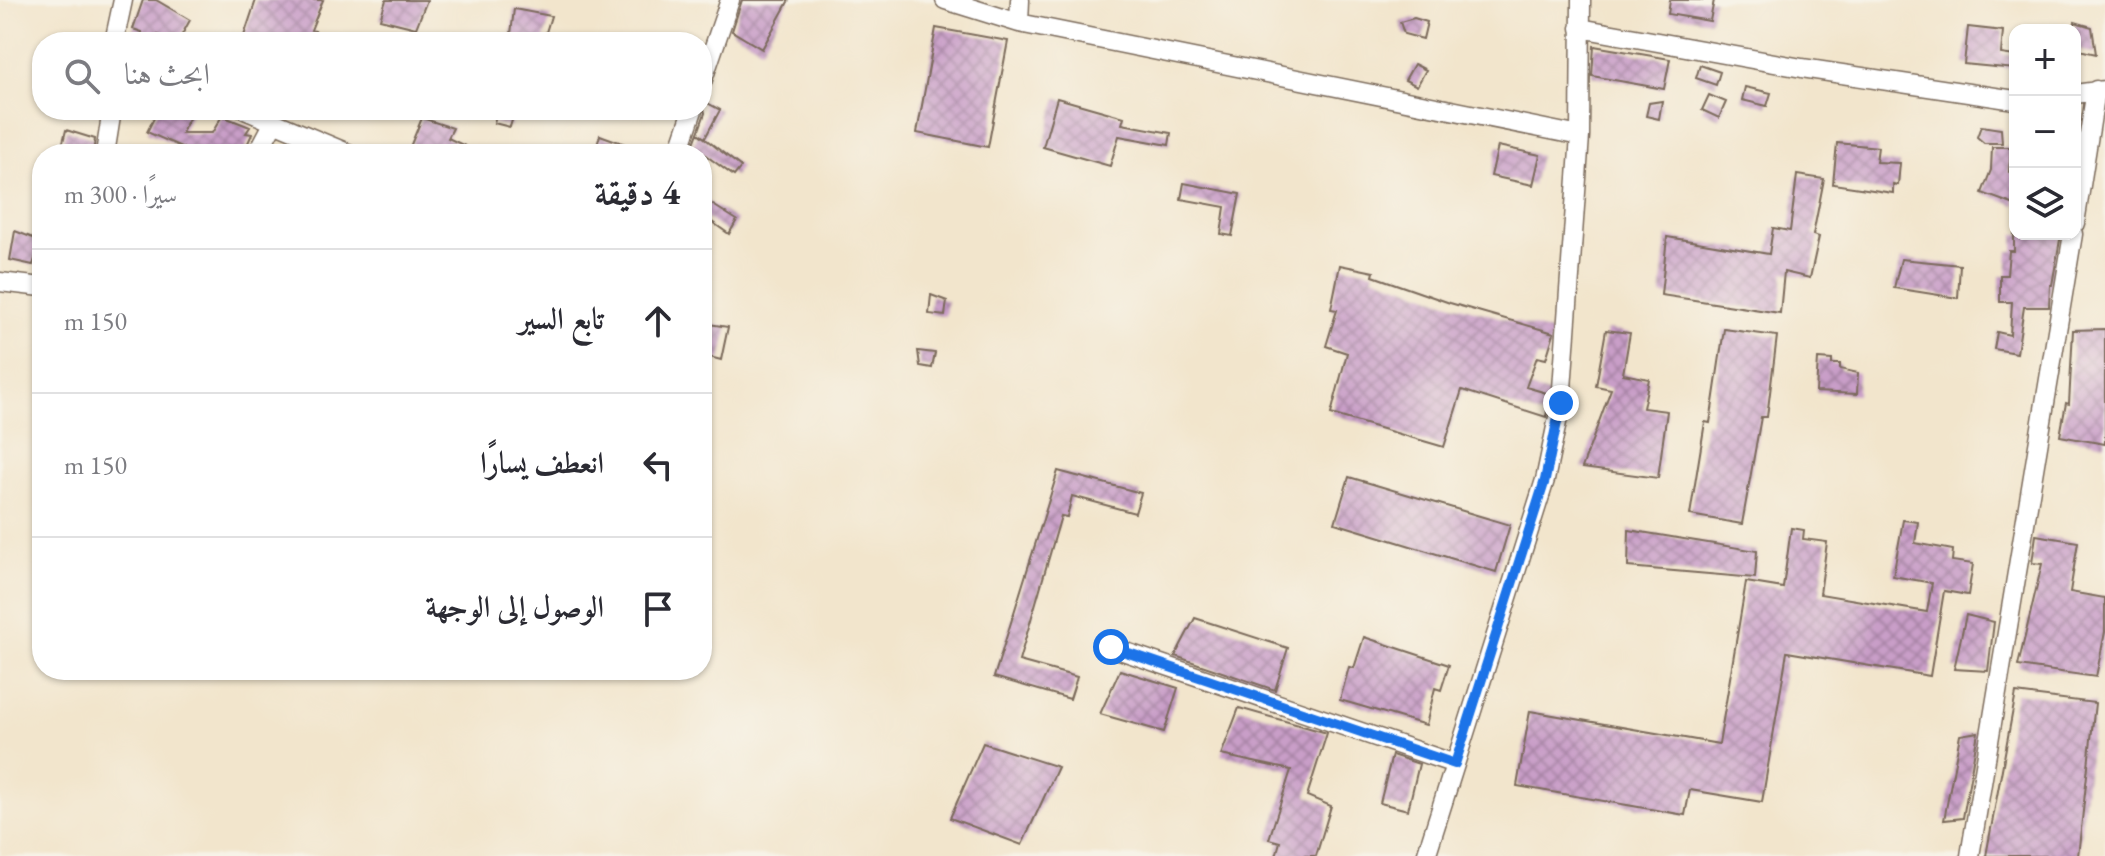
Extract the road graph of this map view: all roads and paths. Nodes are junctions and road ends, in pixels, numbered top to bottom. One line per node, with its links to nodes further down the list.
1 (123, 0): 8 (street)
2 (730, 0): 9 (street)
3 (945, 0): 6 (street)
4 (1020, 0): 6 (street)
5 (1581, 0): 7 (street)
6 (1019, 23): 16 (street)
7 (1580, 28): 11 (street); 16 (street)
8 (116, 32)
9 (712, 53)
10 (2100, 90): 21 (street)
11 (2009, 99)
12 (110, 120): 17 (street)
13 (269, 120): 15 (street)
14 (690, 120): 20 (street)
15 (274, 122): 18 (street); 19 (street)
16 (1580, 136): 26 (street)
17 (107, 144)
18 (262, 144)
19 (326, 144)
20 (681, 144)
21 (2081, 191)
22 (2072, 240): 28 (street)
23 (0, 282): 24 (street)
24 (32, 286)
25 (1111, 647): 26 (street)
26 (1455, 764): 27 (street)
27 (1426, 856)
28 (1970, 856)

